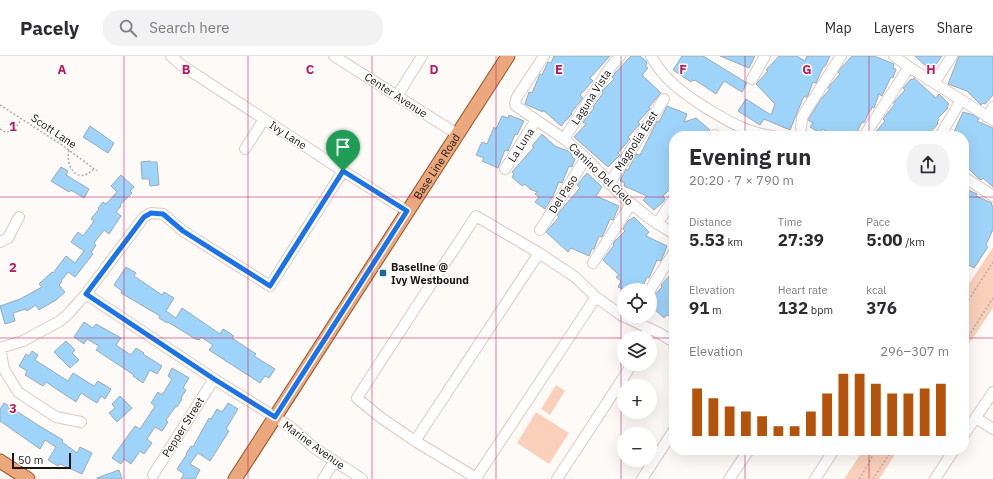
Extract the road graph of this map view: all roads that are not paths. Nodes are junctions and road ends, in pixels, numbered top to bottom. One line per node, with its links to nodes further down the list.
1 (171, 56): 20 (street, Ivy Lane)
2 (334, 56): 15 (street, Center Avenue)
3 (422, 56): 15 (street)
4 (508, 56): 26 (main road, Base Line Road)
5 (544, 56): 21 (street, Camino Del Cielo)
6 (620, 56): 27 (street, Laguna Vista)
7 (650, 56): 23 (street)
8 (765, 56): 13 (street)
9 (841, 56): 22 (street)
10 (894, 56): 12 (street)
11 (952, 56): 14 (street)
12 (909, 67): 14 (street); 24 (street)
13 (752, 79)
14 (934, 83): 17 (street)
15 (397, 96): 26 (street, Center Avenue)
16 (664, 99): 33 (street, Magnolia East)
17 (961, 100): 19 (street); 25 (street)
18 (993, 107): 19 (street)
19 (990, 118)
20 (264, 119): 28 (street); 31 (street, Ivy Lane)
21 (536, 120): 27 (street, Camino Del Cielo); 30 (street, La Luna)
22 (801, 128)
23 (750, 131)
24 (867, 131)
25 (943, 131)
26 (457, 134): 37 (main road, Base Line Road)
27 (564, 139): 29 (street, Camino Del Cielo)
28 (245, 149)
29 (586, 158): 33 (street, Camino Del Cielo); 40 (street, Del Paso)
30 (505, 169)
31 (343, 171): 37 (street, Ivy Lane); 47 (street)
32 (969, 180): 34 (street)
33 (609, 184): 35 (street, Camino Del Cielo)
34 (993, 196)
35 (631, 204): 39 (street, Camino Del Cielo); 45 (street)
36 (669, 206): 39 (street)
37 (407, 211): 56 (main road, Base Line Road)
38 (19, 217): 42 (street)
39 (657, 224): 41 (street, Camino Del Cielo)
40 (540, 230)
41 (669, 231)
42 (0, 242)
43 (539, 253): 48 (street); 62 (street); 62 (street)
44 (669, 260): 46 (street)
45 (593, 263)
46 (654, 283)
47 (86, 294): 52 (street); 54 (street, Marine Avenue)
48 (596, 297): 49 (street); 73 (street)
49 (649, 328): 50 (street); 51 (street)
50 (648, 331)
51 (669, 339)
52 (0, 348): 58 (street)
53 (628, 371): 74 (street)
54 (214, 379): 56 (street, Marine Avenue); 68 (street, Pepper Street)
55 (993, 392): 57 (street)
56 (275, 417): 67 (street, Marine Avenue); 70 (main road, Base Line Road)
57 (976, 418): 59 (street); 60 (street)
58 (81, 422)
59 (969, 428)
60 (993, 429)
61 (669, 438): 75 (street)
62 (416, 441): 73 (street)
63 (746, 455): 76 (street)
64 (831, 455): 77 (street)
65 (951, 455): 78 (street)
66 (0, 461): 69 (main road)
67 (334, 462): 71 (street); 72 (street, Marine Avenue)
68 (153, 475)
69 (28, 479)
70 (235, 479)
71 (323, 479)
72 (362, 479)
73 (477, 479)
74 (556, 479)
75 (642, 479)
76 (730, 479)
77 (815, 479)
78 (935, 479)

